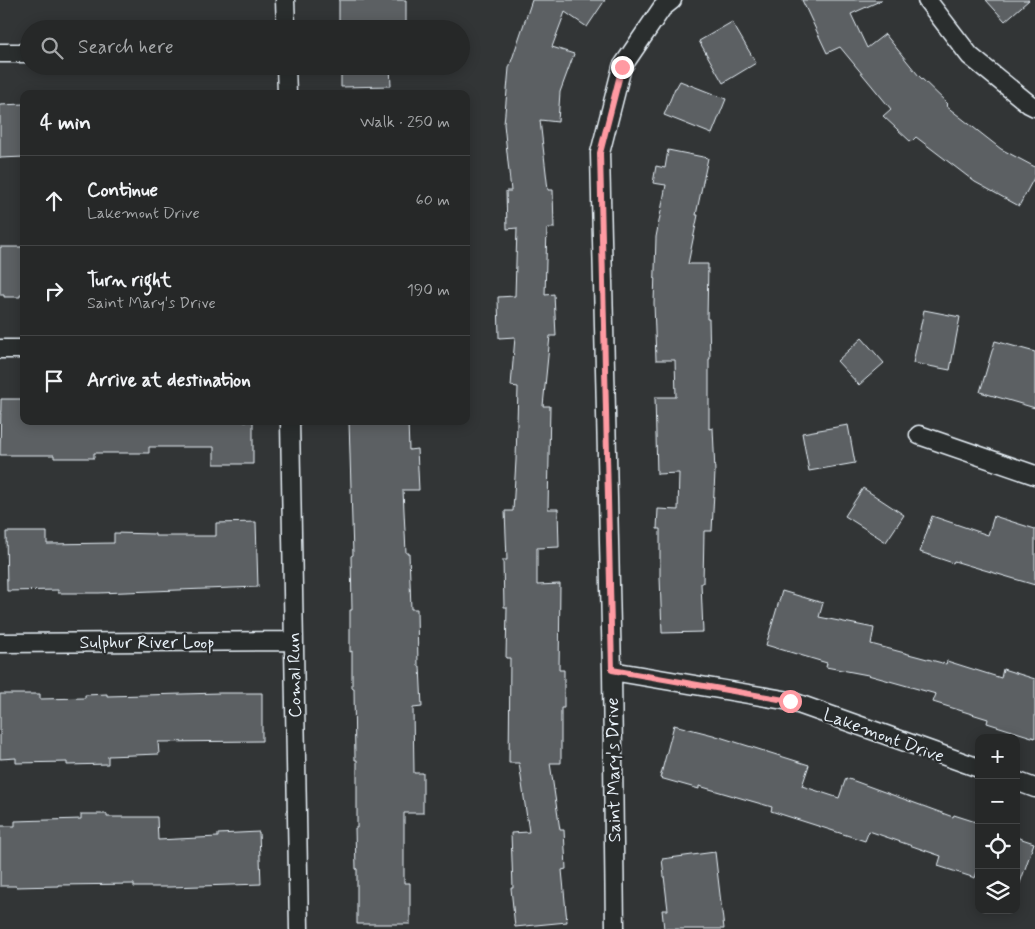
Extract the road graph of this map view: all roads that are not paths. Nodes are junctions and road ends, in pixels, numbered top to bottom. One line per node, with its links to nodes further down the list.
1 (285, 0): 4 (street)
2 (672, 0): 17 (street, Saint Mary's Drive)
3 (927, 0): 9 (street)
4 (286, 20)
5 (0, 53): 6 (street)
6 (20, 53)
7 (286, 75): 8 (street)
8 (287, 90)
9 (1035, 107)
10 (0, 349): 11 (street)
11 (20, 349)
12 (290, 425): 15 (street, Comal Run)
13 (919, 435): 14 (street)
14 (1035, 475)
15 (293, 641): 16 (street, Sulphur River Loop); 21 (street, Comal Run)
16 (0, 643)
17 (612, 670): 18 (street, Lakemont Drive); 22 (street, Saint Mary's Drive)
18 (975, 767)
19 (1020, 783): 20 (street)
20 (1035, 788)
21 (299, 929)
22 (614, 929)

